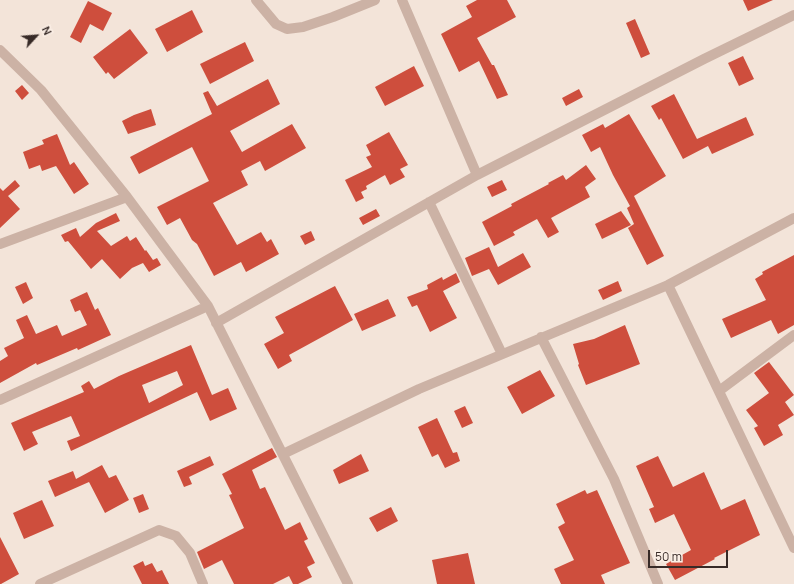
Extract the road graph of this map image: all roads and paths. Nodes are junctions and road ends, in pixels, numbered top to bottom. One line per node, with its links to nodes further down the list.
1 (256, 0): 2 (street)
2 (375, 0)
3 (402, 0): 6 (street)
4 (794, 15): 6 (street)
5 (0, 50): 7 (street)
6 (477, 175): 8 (street)
7 (127, 197): 10 (street); 12 (street)
8 (429, 202): 13 (street); 16 (street)
9 (794, 218): 11 (street)
10 (0, 244)
11 (668, 285): 15 (street); 17 (street)
12 (208, 306): 13 (street); 18 (street)
13 (216, 323): 19 (street)
14 (794, 335): 17 (street)
15 (541, 337): 16 (street); 24 (street)
16 (502, 354): 19 (street)
17 (719, 391): 20 (street)
18 (0, 400)
19 (283, 454): 23 (street)
20 (794, 548)
21 (40, 584): 22 (street)
22 (203, 584)
23 (348, 584)
24 (658, 584)

